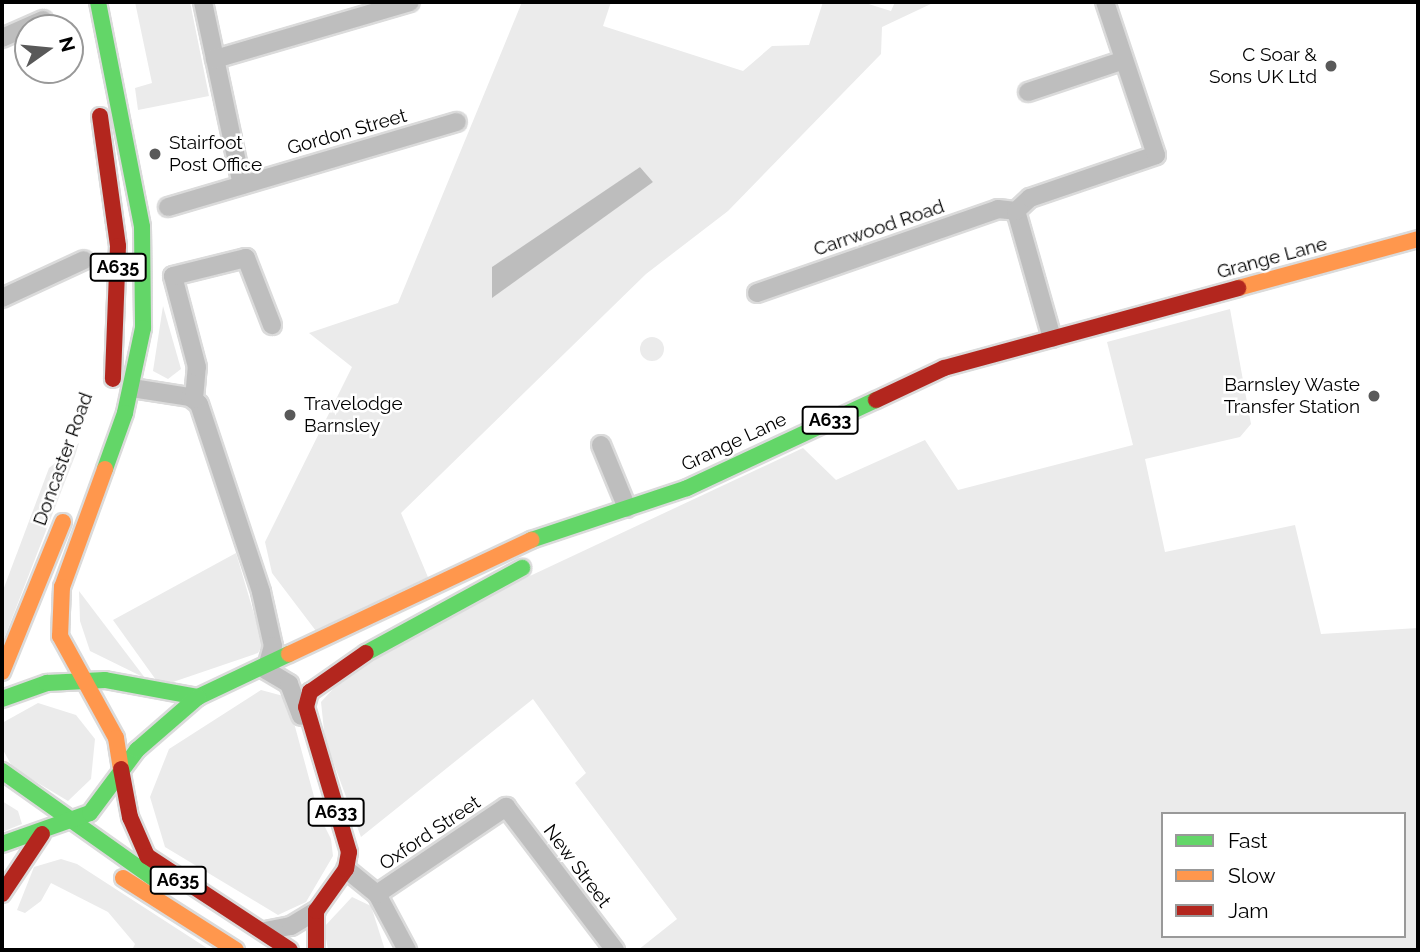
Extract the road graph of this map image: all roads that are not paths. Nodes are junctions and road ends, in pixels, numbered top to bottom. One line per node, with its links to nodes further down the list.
1 (82, 2): 22 (main road, Doncaster Road / A635)
2 (98, 2): 19 (main road, A635)
3 (203, 2): 6 (street)
4 (410, 2): 6 (street)
5 (1105, 2): 7 (street, Carrwood Road)
6 (215, 59): 10 (street)
7 (1121, 61): 8 (street); 12 (street, Carrwood Road)
8 (1028, 92)
9 (457, 122): 10 (street, Gordon Street)
10 (242, 185): 11 (street, Gordon Street)
11 (168, 207)
12 (1016, 211): 15 (street, Carrwood Road); 18 (street)
13 (1418, 239): 18 (main road, Grange Lane / A633)
14 (84, 260): 16 (street)
15 (757, 293)
16 (2, 298)
17 (272, 325): 20 (street)
18 (1052, 338): 24 (main road, Grange Lane / A633)
19 (132, 388): 20 (street); 27 (main road, A635)
20 (194, 399): 25 (street)
21 (601, 445): 24 (street)
22 (88, 461)
23 (72, 499): 26 (main road, Doncaster Road)
24 (627, 508): 25 (main road, Grange Lane / A633); 30 (main road, A633)
25 (266, 670): 28 (main road, Grange Lane / A633); 30 (street)
26 (2, 672)
27 (83, 684): 28 (main road); 29 (main road); 31 (main road, A635)
28 (198, 697): 31 (main road, A633)
29 (2, 699)
30 (316, 755): 39 (main road, A633)
31 (122, 767): 34 (main road); 43 (main road, A635)
32 (2, 771): 34 (main road)
33 (506, 807): 41 (street, Oxford Street); 51 (street, New Street)
34 (73, 822): 35 (main road); 46 (main road)
35 (45, 833): 36 (main road); 37 (main road); 40 (main road)
36 (2, 844)
37 (67, 844)
38 (88, 855): 45 (main road, A635)
39 (346, 869): 41 (street); 42 (main road)
40 (2, 894)
41 (377, 894): 50 (street)
42 (316, 911): 44 (street); 49 (main road)
43 (230, 912): 44 (main road, A635); 47 (main road)
44 (261, 931): 48 (main road, A635)
45 (236, 950)
46 (244, 950)
47 (268, 950)
48 (290, 950)
49 (316, 950)
50 (407, 950)
51 (615, 950)

